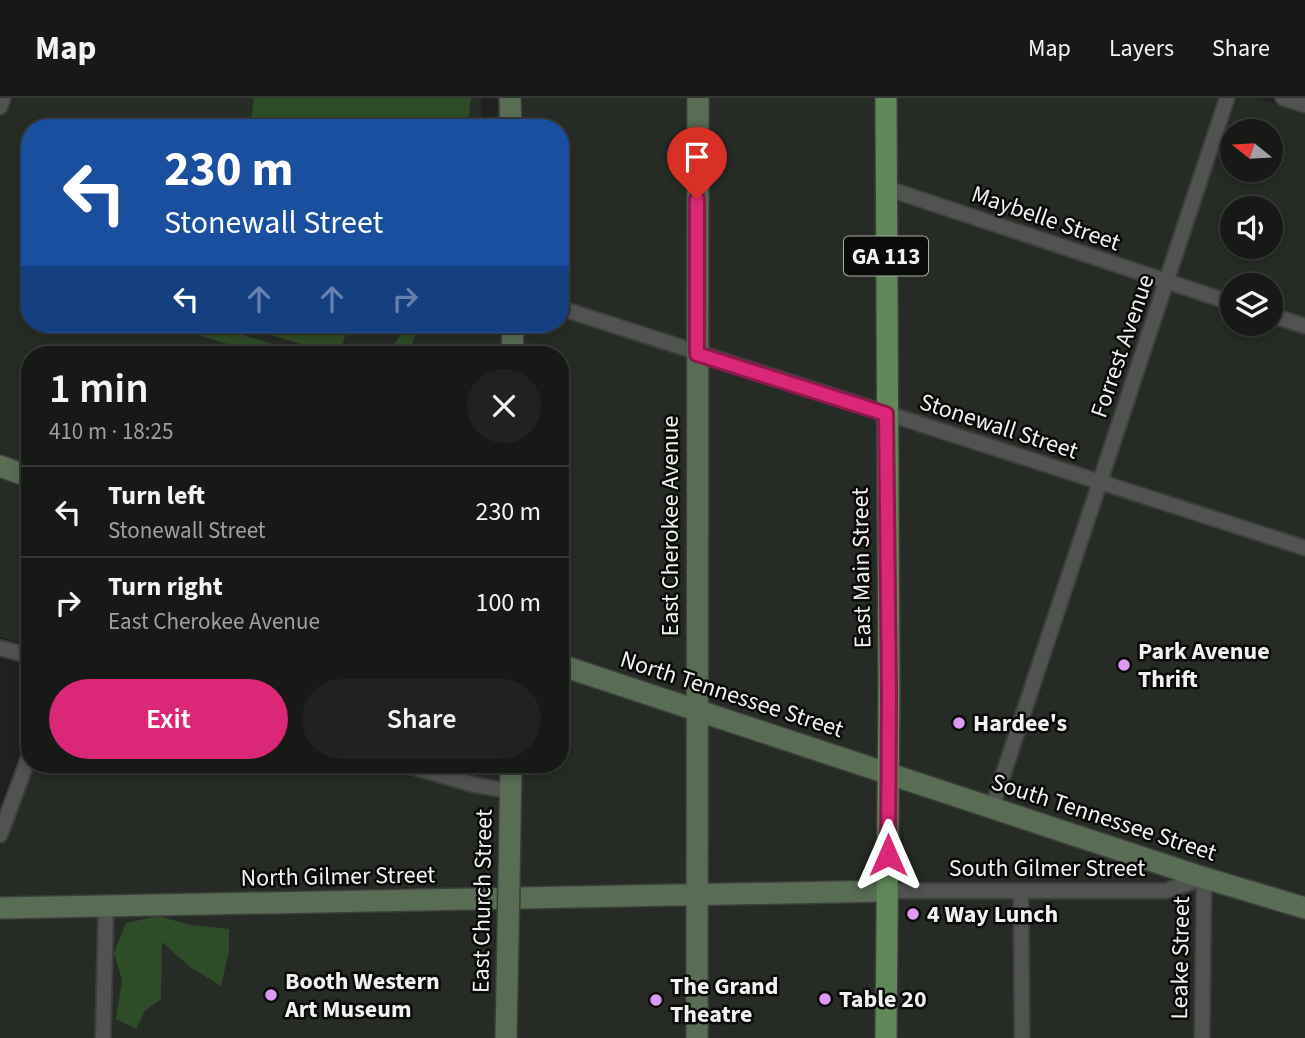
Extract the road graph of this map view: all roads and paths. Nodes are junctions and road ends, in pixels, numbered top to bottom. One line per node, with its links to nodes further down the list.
1 (3, 98): 8 (street)
2 (510, 98): 9 (street)
3 (698, 98): 16 (street, East Cherokee Avenue)
4 (886, 98): 10 (main road, East Main Street / GA 113)
5 (1227, 98): 11 (street, Forrest Avenue)
6 (1283, 98): 7 (street)
7 (1305, 105)
8 (0, 107)
9 (510, 119)
10 (886, 188): 11 (street, Maybelle Street); 17 (main road, East Main Street / GA 113)
11 (1167, 283): 12 (street, Maybelle Street); 20 (street, Forrest Avenue)
12 (1220, 299)
13 (569, 311): 16 (street, Stonewall Street)
14 (1283, 320): 15 (street)
15 (1305, 326)
16 (697, 354): 17 (street, Stonewall Street); 25 (street, East Cherokee Avenue)
17 (886, 414): 20 (street, Stonewall Street); 29 (main road, East Main Street / GA 113)
18 (0, 466): 19 (street)
19 (21, 474)
20 (1099, 482): 21 (street, Stonewall Street); 31 (street, Forrest Avenue)
21 (1305, 548)
22 (0, 648): 23 (street)
23 (21, 654)
24 (569, 668): 25 (street, North Tennessee Street)
25 (696, 710): 29 (street, North Tennessee Street); 37 (street, East Cherokee Avenue)
26 (23, 773): 32 (street)
27 (434, 773): 30 (street)
28 (511, 773): 30 (street, East Church Street)
29 (888, 773): 31 (street, South Tennessee Street); 35 (main road, East Main Street)
30 (510, 791): 34 (street, East Church Street)
31 (992, 808): 33 (street, South Tennessee Street)
32 (0, 835)
33 (1204, 878): 36 (street, South Gilmer Street); 40 (street, South Tennessee Street); 46 (street, Leake Street)
34 (508, 890): 37 (street, North Gilmer Street); 38 (street, North Gilmer Street); 42 (street, East Church Street, bridge)
35 (887, 891): 36 (street, South Gilmer Street); 37 (street, North Gilmer Street); 44 (main road, East Main Street)
36 (1021, 891): 45 (street)
37 (696, 893): 43 (street, East Cherokee Avenue)
38 (106, 907): 39 (street, North Gilmer Street); 41 (street)
39 (0, 908)
40 (1305, 908)
41 (103, 1038)
42 (505, 1038)
43 (697, 1038)
44 (886, 1038)
45 (1022, 1038)
46 (1202, 1038)

